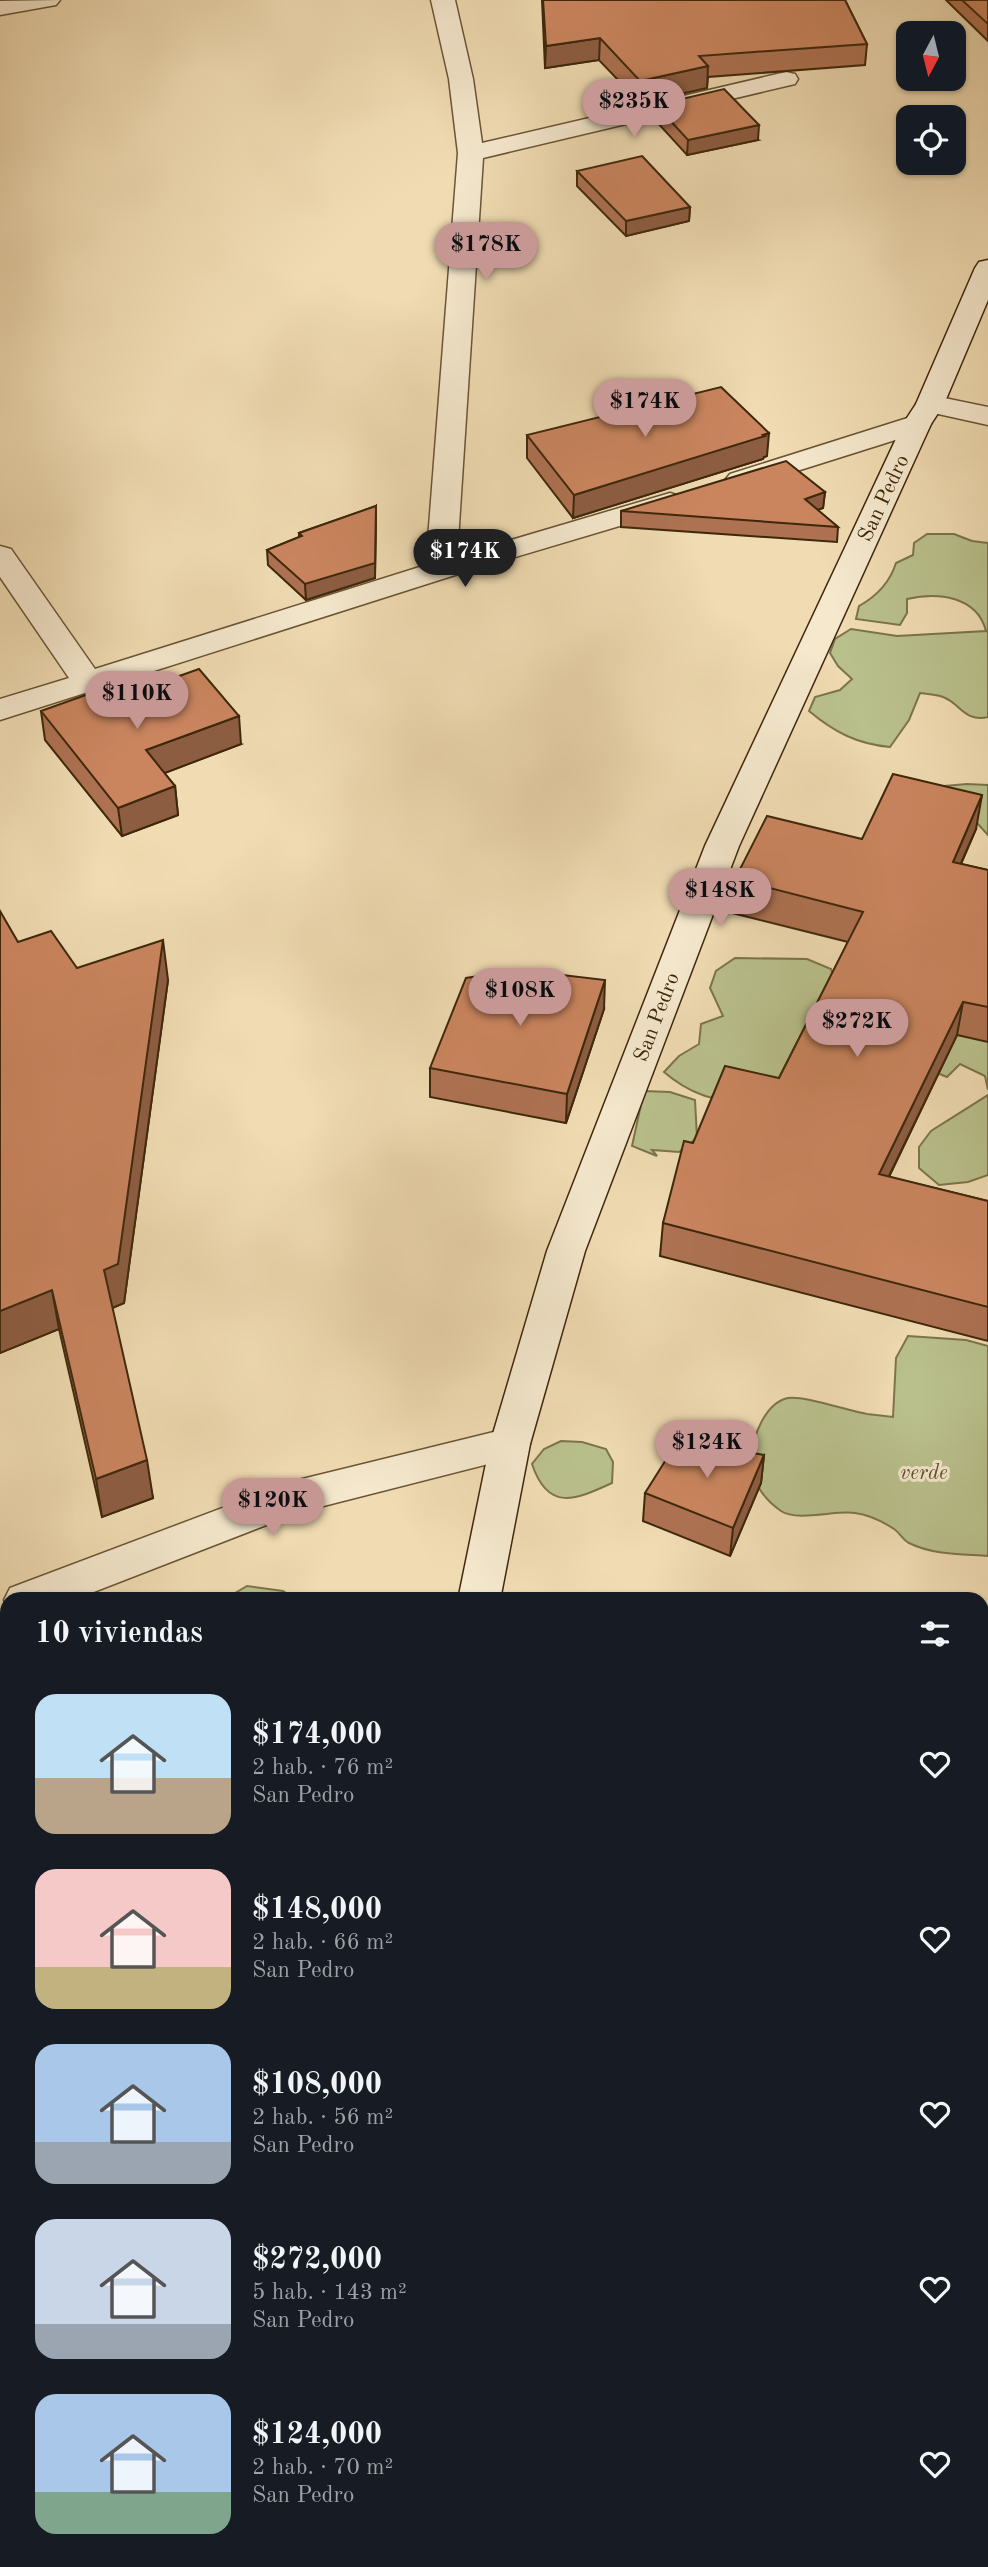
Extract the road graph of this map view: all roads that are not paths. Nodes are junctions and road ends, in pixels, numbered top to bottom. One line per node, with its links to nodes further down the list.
1 (48, 0): 3 (street)
2 (443, 0): 5 (street)
3 (0, 8)
4 (786, 79): 5 (street)
5 (471, 153): 10 (street)
6 (988, 268): 7 (street, San Pedro)
7 (923, 414): 8 (street); 10 (street); 13 (street, San Pedro)
8 (988, 416)
9 (0, 555): 11 (street)
10 (441, 570): 11 (street)
11 (88, 682): 12 (street)
12 (0, 710)
13 (510, 1444): 14 (street); 15 (street, San Pedro)
14 (46, 1592)
15 (481, 1592)

